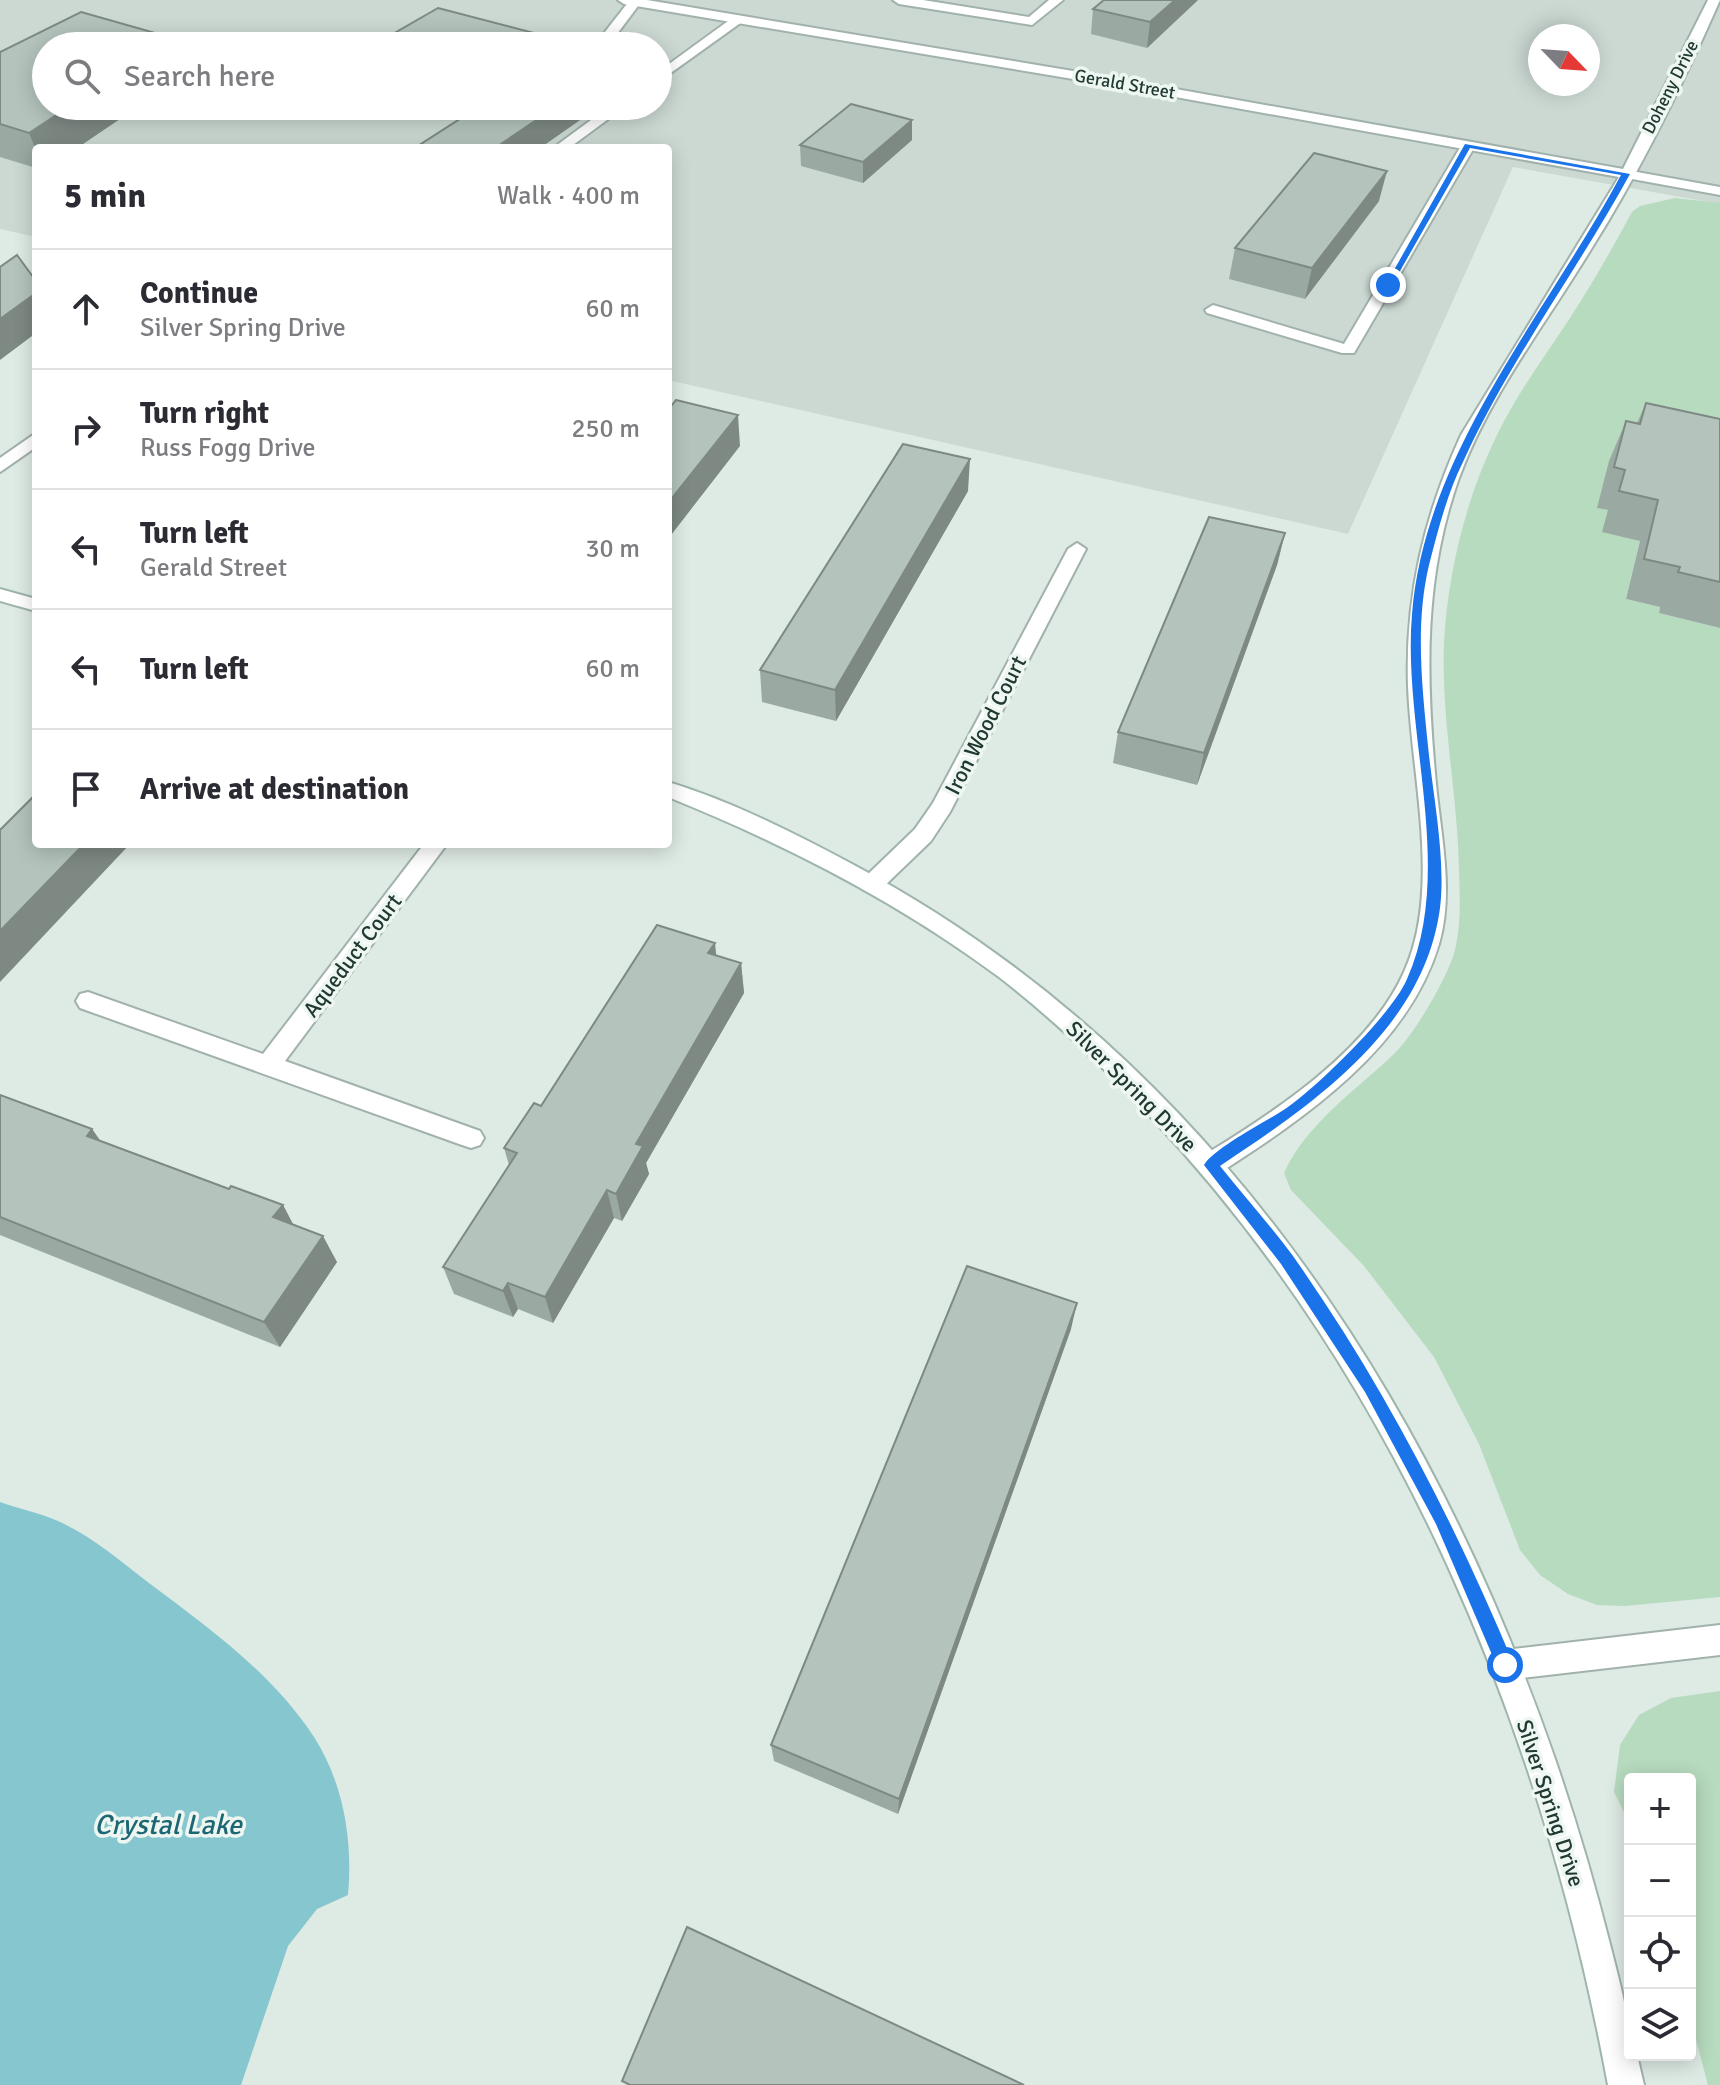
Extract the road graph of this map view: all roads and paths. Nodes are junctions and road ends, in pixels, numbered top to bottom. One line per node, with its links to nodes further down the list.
1 (899, 0): 2 (street)
2 (1057, 0)
3 (630, 1): 5 (street, Gerald Street); 6 (street)
4 (1714, 8): 11 (street, Doheny Drive)
5 (740, 19): 7 (street); 10 (street, Gerald Street)
6 (611, 32)
7 (672, 68)
8 (599, 120): 9 (street)
9 (566, 144)
10 (1468, 146): 11 (street, Gerald Street); 13 (street)
11 (1626, 174): 12 (street, Gerald Street); 25 (street, Doheny Drive)
12 (1720, 191)
13 (1213, 310)
14 (32, 441): 15 (street)
15 (0, 467)
16 (1077, 549): 21 (street, Iron Wood Court)
17 (0, 595): 18 (street)
18 (32, 604)
19 (672, 791): 21 (street, Silver Spring Drive)
20 (433, 848): 23 (street, Aqueduct Court)
21 (872, 884): 25 (street, Silver Spring Drive)
22 (88, 1001): 23 (street)
23 (268, 1065): 24 (street)
24 (471, 1138)
25 (1210, 1165): 27 (street, Silver Spring Drive)
26 (1720, 1640): 27 (street)
27 (1505, 1665): 28 (street, Silver Spring Drive)
28 (1626, 2085)

